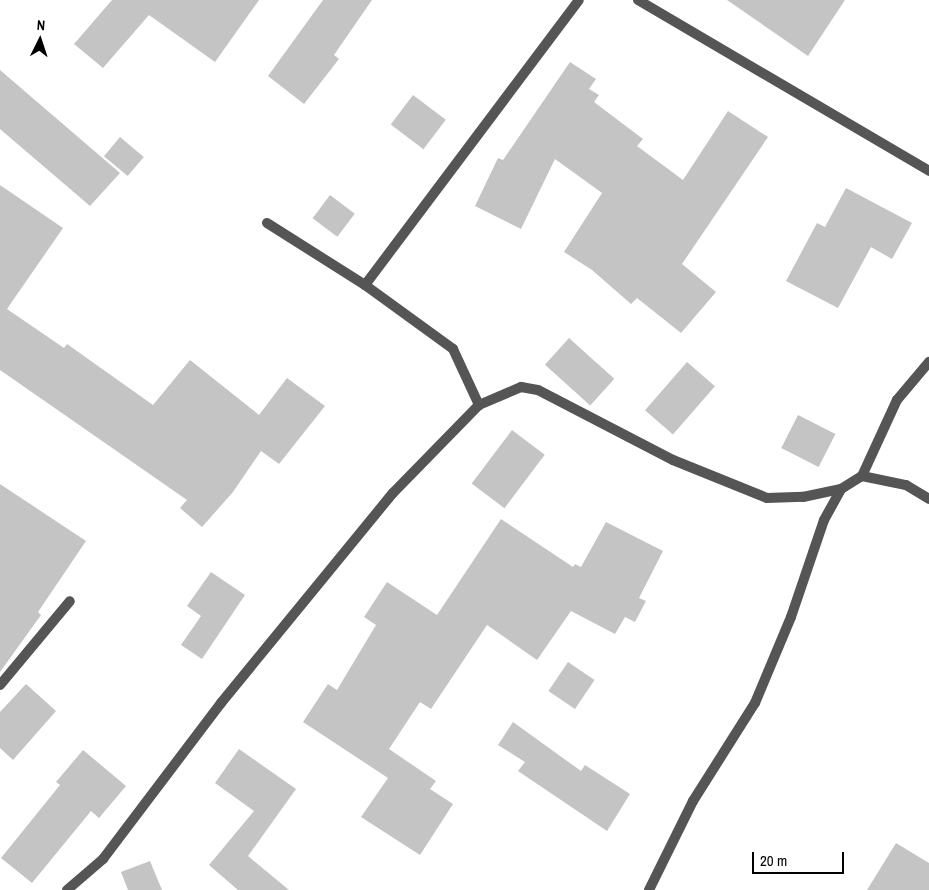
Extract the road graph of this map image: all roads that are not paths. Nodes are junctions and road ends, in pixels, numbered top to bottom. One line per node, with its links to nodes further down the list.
1 (579, 0): 5 (street)
2 (638, 0): 3 (street)
3 (929, 171)
4 (267, 223): 5 (street)
5 (364, 285): 7 (street)
6 (929, 362): 8 (street)
7 (479, 405): 9 (street); 13 (street)
8 (862, 476): 9 (street); 10 (street)
9 (842, 489): 14 (street)
10 (929, 499)
11 (70, 601): 12 (street)
12 (0, 685)
13 (67, 890)
14 (649, 890)

